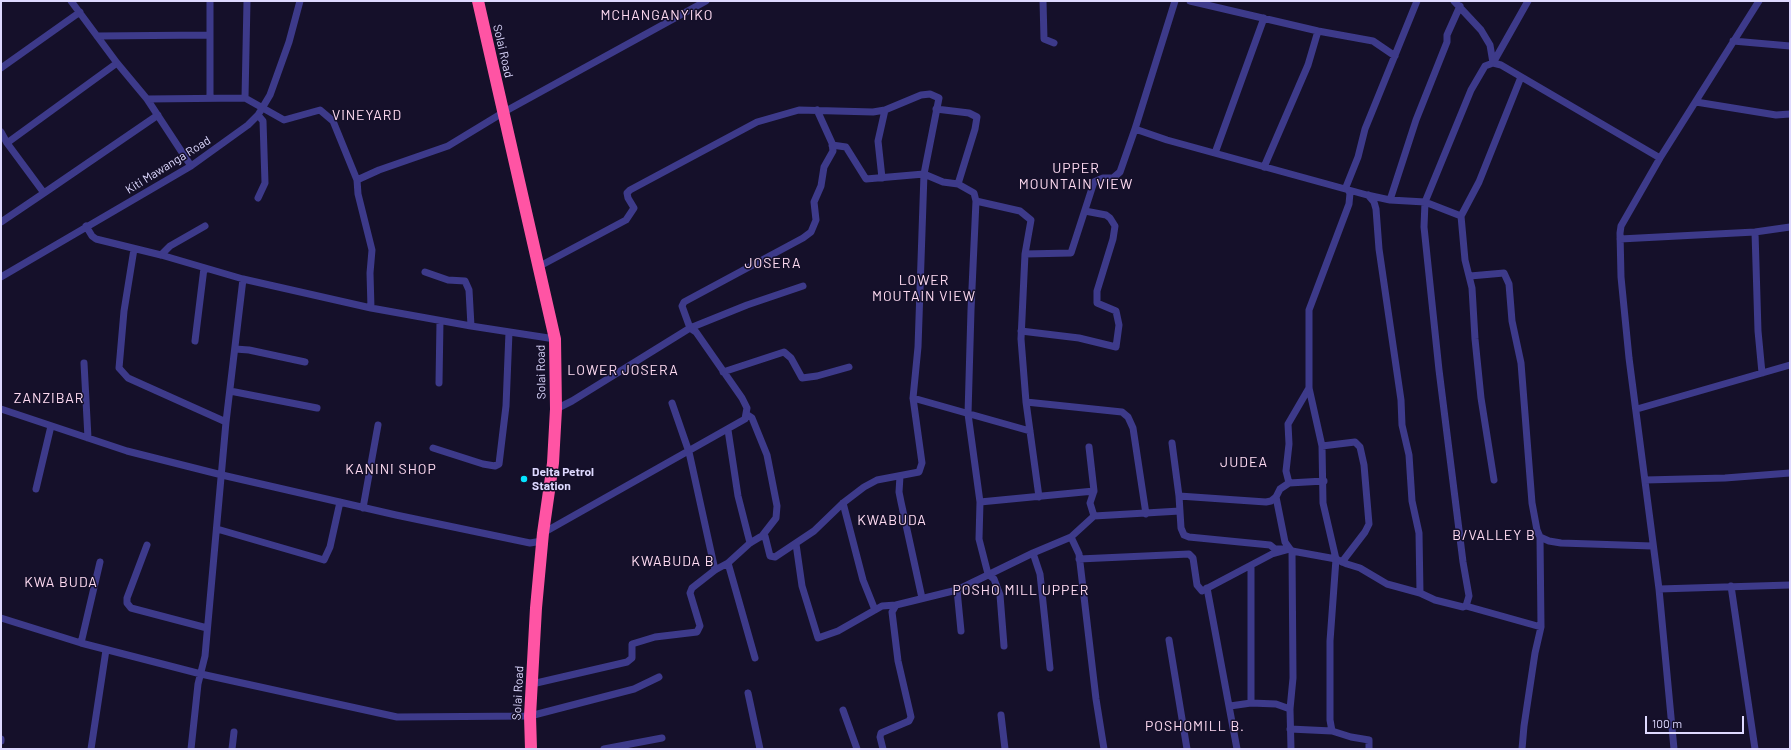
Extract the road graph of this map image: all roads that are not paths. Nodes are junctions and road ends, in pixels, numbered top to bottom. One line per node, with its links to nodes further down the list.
1 (71, 1): 14 (street)
2 (210, 1): 17 (street)
3 (247, 1): 28 (street)
4 (300, 1): 34 (street, Kiti Mawanga Road)
5 (478, 1): 35 (highway, Solai Road)
6 (706, 1): 35 (street)
7 (1043, 1): 20 (street)
8 (1175, 1): 38 (street)
9 (1190, 1): 15 (street)
10 (1417, 1): 22 (street)
11 (1528, 1): 24 (street)
12 (1759, 1): 19 (street)
13 (1457, 4): 24 (street); 54 (street)
14 (80, 12): 18 (street); 25 (street)
15 (1264, 18): 16 (street); 42 (street)
16 (1318, 31): 22 (street); 45 (street)
17 (209, 35): 18 (street); 27 (street)
18 (98, 36): 23 (street)
19 (1734, 41): 21 (street); 30 (street)
20 (1054, 43)
21 (1790, 46)
22 (1395, 56): 50 (street)
23 (116, 63): 29 (street); 40 (street)
24 (1493, 63): 26 (street); 56 (street)
25 (1, 68)
26 (1521, 77): 43 (street); 58 (street)
27 (210, 97): 28 (street); 29 (street)
28 (245, 98): 34 (street)
29 (147, 99): 37 (street)
30 (1696, 102): 36 (street); 43 (street)
31 (936, 109): 33 (street); 46 (street); 49 (street)
32 (817, 110): 33 (street); 41 (street); 68 (street)
33 (885, 110): 47 (street)
34 (260, 112): 44 (street, Kiti Mawanga Road); 48 (street); 53 (street)
35 (504, 112): 48 (street); 68 (highway, Solai Road)
36 (1790, 114)
37 (158, 115): 44 (street); 51 (street)
38 (1135, 129): 42 (street); 57 (street)
39 (1, 132): 40 (street)
40 (7, 143): 51 (street)
41 (832, 145): 47 (street); 78 (street)
42 (1215, 153): 45 (street)
43 (1660, 158): 64 (street)
44 (191, 166): 60 (street, Kiti Mawanga Road)
45 (1264, 167): 50 (street)
46 (924, 174): 47 (street); 49 (street); 93 (street)
47 (882, 178)
48 (357, 180): 75 (street)
49 (958, 184): 55 (street)
50 (1348, 190): 52 (street); 91 (street)
51 (44, 193): 59 (street)
52 (1368, 195): 54 (street); 155 (street)
53 (258, 198)
54 (1390, 200): 56 (street)
55 (976, 201): 66 (street); 101 (street)
56 (1426, 202): 58 (street); 158 (street)
57 (1085, 211): 66 (street); 79 (street)
58 (1461, 216): 71 (street)
59 (1, 222)
60 (86, 226): 65 (street); 72 (street, Kiti Mawanga Road)
61 (205, 226): 67 (street)
62 (1790, 228): 63 (street)
63 (1754, 232): 64 (street); 89 (street)
64 (1620, 239): 99 (street)
65 (134, 249): 67 (street); 102 (street)
66 (1025, 254): 79 (street)
67 (161, 255): 69 (street)
68 (538, 266): 81 (highway, Solai Road)
69 (204, 268): 73 (street); 82 (street)
70 (425, 272): 77 (street)
71 (1470, 276): 117 (street); 136 (street)
72 (1, 277)
73 (243, 279): 75 (street); 83 (street)
74 (803, 286): 78 (street)
75 (371, 308): 76 (street)
76 (440, 321): 77 (street); 90 (street)
77 (471, 326): 80 (street)
78 (690, 328): 88 (street); 98 (street)
79 (1021, 331): 94 (street)
80 (508, 332): 81 (street); 111 (street)
81 (555, 339): 98 (highway, Solai Road)
82 (195, 341)
83 (235, 349): 84 (street); 92 (street)
84 (306, 362)
85 (84, 363): 107 (street)
86 (1790, 365): 89 (street)
87 (849, 367): 88 (street)
88 (724, 372): 100 (street)
89 (1762, 373): 99 (street)
90 (439, 384)
91 (1309, 388): 109 (street); 119 (street)
92 (230, 391): 96 (street); 102 (street)
93 (913, 398): 101 (street); 115 (street)
94 (1026, 402): 106 (street); 130 (street)
95 (672, 403): 112 (street)
96 (317, 408)
97 (1, 409): 104 (street)
98 (556, 409): 134 (highway, Solai Road)
99 (1637, 409): 118 (street)
100 (746, 414): 105 (street); 133 (street)
101 (968, 414): 106 (street); 126 (street)
102 (226, 422): 114 (street)
103 (378, 425): 128 (street)
104 (51, 426): 107 (street); 120 (street)
105 (728, 430): 112 (street); 137 (street)
106 (1030, 431): 123 (street)
107 (88, 438): 114 (street)
108 (1172, 443): 122 (street)
109 (1322, 446): 116 (street); 144 (street)
110 (1089, 447): 121 (street)
111 (433, 448)
112 (689, 452): 134 (street); 148 (street)
113 (1790, 473): 118 (street)
114 (222, 475): 125 (street); 132 (street)
115 (900, 476): 127 (street); 156 (street)
116 (1324, 480): 119 (street); 144 (street)
117 (1494, 480)
118 (1645, 480): 140 (street)
119 (1289, 483): 124 (street)
120 (36, 489)
121 (1094, 491): 123 (street); 131 (street)
122 (1179, 496): 124 (street); 129 (street)
123 (1038, 497): 126 (street)
124 (1276, 497): 141 (street)
125 (340, 502): 128 (street); 132 (street)
126 (980, 502): 149 (street)
127 (843, 503): 138 (street); 159 (street)
128 (363, 508): 134 (street)
129 (1180, 511): 130 (street); 141 (street)
130 (1146, 514): 131 (street)
131 (1094, 516): 135 (street)
132 (217, 529): 162 (street)
133 (762, 536): 137 (street); 138 (street)
134 (543, 537): 172 (highway, Solai Road)
135 (1070, 537): 142 (street); 143 (street)
136 (1540, 537): 140 (street); 161 (street)
137 (750, 543): 146 (street)
138 (796, 544): 159 (street)
139 (147, 545): 162 (street)
140 (1652, 546): 153 (street)
141 (1291, 550): 144 (street); 147 (street); 176 (street)
142 (1033, 552): 149 (street); 169 (street)
143 (1079, 559): 152 (street); 193 (street)
144 (1339, 561): 155 (street); 181 (street)
145 (100, 562): 165 (street)
146 (728, 563): 148 (street); 168 (street)
147 (1251, 566): 152 (street); 174 (street)
148 (714, 570): 172 (street)
149 (988, 574): 154 (street); 166 (street)
150 (1790, 585): 151 (street)
151 (1731, 586): 153 (street); 200 (street)
152 (1207, 588): 175 (street)
153 (1659, 589): 199 (street)
154 (956, 590): 156 (street); 163 (street)
155 (1420, 593): 158 (street)
156 (922, 598): 157 (street)
157 (896, 605): 159 (street); 191 (street)
158 (1466, 606): 161 (street)
159 (875, 610)
160 (1, 618): 165 (street)
161 (1541, 627): 198 (street)
162 (207, 628): 170 (street)
163 (961, 631)
164 (1169, 640): 194 (street)
165 (81, 643): 167 (street)
166 (1004, 646)
167 (106, 650): 170 (street); 184 (street)
168 (755, 658)
169 (1050, 668)
170 (201, 674): 179 (street); 185 (street)
171 (659, 677): 179 (street)
172 (532, 684): 179 (highway, Solai Road)
173 (748, 693): 189 (street)
174 (1251, 703): 175 (street); 176 (street)
175 (1230, 706): 195 (street)
176 (1290, 709): 180 (street)
177 (843, 710): 190 (street)
178 (1001, 715): 192 (street)
179 (530, 716): 187 (highway, Solai Road)
180 (1290, 729): 181 (street); 196 (street)
181 (1332, 731): 197 (street)
182 (234, 732): 186 (street)
183 (662, 738): 188 (street)
184 (91, 749)
185 (191, 749)
186 (232, 749)
187 (531, 749)
188 (604, 749)
189 (760, 749)
190 (857, 749)
191 (883, 749)
192 (1005, 749)
193 (1104, 749)
194 (1186, 749)
195 (1237, 749)
196 (1290, 749)
197 (1369, 749)
198 (1522, 749)
199 (1674, 749)
200 (1755, 749)

